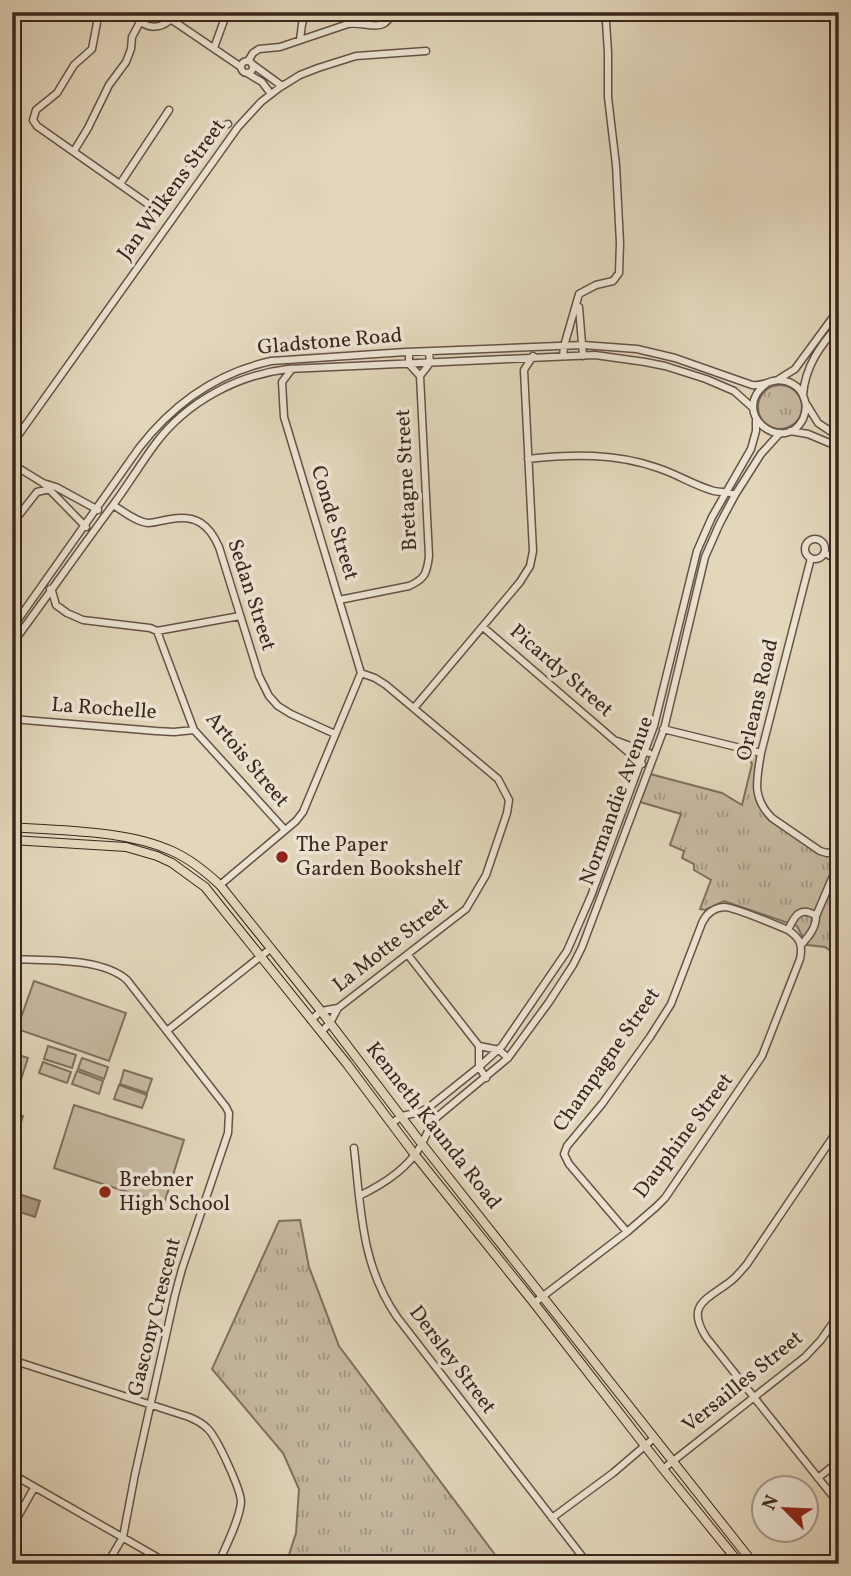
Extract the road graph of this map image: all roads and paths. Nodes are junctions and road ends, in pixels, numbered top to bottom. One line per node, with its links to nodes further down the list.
1 (99, 12): 20 (street)
2 (133, 12): 9 (street)
3 (176, 12): 8 (street)
4 (228, 12): 11 (street)
5 (306, 12): 10 (street)
6 (392, 12): 10 (street)
7 (607, 12): 22 (street)
8 (172, 20): 9 (street); 11 (street)
9 (140, 22): 20 (street)
10 (300, 40): 13 (street)
11 (214, 48): 14 (street)
12 (426, 51): 16 (street, Jan Wilkens Street)
13 (250, 63): 14 (street); 15 (street); 16 (street)
14 (241, 66): 15 (street)
15 (247, 73): 17 (street)
16 (282, 86): 17 (street, Jan Wilkens Street)
17 (271, 94): 53 (street, Jan Wilkens Street)
18 (169, 110): 21 (street)
19 (228, 124): 21 (street)
20 (74, 151): 21 (street)
21 (120, 184)
22 (578, 301): 25 (street); 26 (street)
23 (839, 309): 43 (street)
24 (839, 324): 46 (street)
25 (583, 345): 26 (street, Gladstone Road); 32 (street); 45 (street, Gladstone Road)
26 (564, 346): 27 (street, Gladstone Road); 31 (street)
27 (532, 347): 28 (street, Gladstone Road); 33 (street)
28 (513, 348): 30 (street, Gladstone Road); 35 (street)
29 (409, 352): 30 (street, Gladstone Road); 34 (street, Gladstone Road); 38 (street)
30 (429, 352): 37 (street)
31 (563, 356): 32 (street, Gladstone Road); 33 (street, Gladstone Road)
32 (583, 356): 48 (street, Gladstone Road)
33 (533, 357): 35 (street, Gladstone Road); 40 (street)
34 (292, 359): 36 (street, Gladstone Road); 39 (street)
35 (514, 359): 37 (street, Gladstone Road); 40 (street)
36 (271, 361): 41 (street); 58 (street, Gladstone Road)
37 (430, 363): 38 (street, Gladstone Road); 42 (street)
38 (409, 364): 39 (street, Gladstone Road); 42 (street)
39 (292, 369): 41 (street, Gladstone Road); 44 (street)
40 (524, 370): 55 (street)
41 (272, 371): 44 (street); 62 (street, Gladstone Road)
42 (420, 376): 77 (street, Bretagne Street)
43 (777, 380): 45 (street); 46 (street)
44 (282, 383): 77 (street, Conde Street)
45 (767, 383): 48 (street)
46 (803, 395): 47 (street)
47 (806, 403): 50 (street); 52 (street)
48 (753, 408): 49 (street)
49 (756, 420): 51 (street); 59 (street, Normandie Avenue)
50 (790, 431): 51 (street); 54 (street)
51 (780, 433): 61 (street, Normandie Avenue)
52 (839, 437)
53 (12, 444)
54 (839, 447)
55 (527, 459): 60 (street); 81 (street)
56 (12, 464): 57 (street)
57 (52, 488): 66 (street); 68 (street); 69 (street)
58 (110, 489): 62 (street); 66 (street, Gladstone Road)
59 (727, 491): 60 (street); 61 (street); 63 (street, Normandie Avenue)
60 (717, 492): 63 (street)
61 (735, 495): 65 (street, Normandie Avenue)
62 (120, 496): 64 (street, Gladstone Road)
63 (721, 502): 65 (street); 88 (street, Normandie Avenue)
64 (113, 505): 67 (street, Gladstone Road); 80 (street, Sedan Street)
65 (729, 507): 89 (street, Normandie Avenue)
66 (96, 509): 67 (street); 69 (street, Gladstone Road)
67 (105, 515): 70 (street, Gladstone Road)
68 (12, 524)
69 (84, 526): 70 (street); 74 (street, Gladstone Road)
70 (93, 532): 75 (street, Gladstone Road)
71 (825, 553): 72 (street); 72 (street); 73 (street)
72 (811, 558): 94 (street, Orleans Road)
73 (839, 561)
74 (44, 585): 75 (street); 76 (street, Gladstone Road)
75 (52, 591): 78 (street); 79 (street, Gladstone Road)
76 (32, 600): 79 (street); 82 (street, Gladstone Road)
77 (339, 600): 85 (street, Conde Street)
78 (56, 605): 79 (street); 83 (street)
79 (40, 606): 84 (street, Gladstone Road)
80 (240, 616): 83 (street); 91 (street, Sedan Street)
81 (483, 627): 86 (street); 92 (street, Picardy Street)
82 (12, 628)
83 (157, 631): 90 (street, Artois Street)
84 (12, 644)
85 (361, 673): 86 (street, La Motte Street); 91 (street)
86 (414, 708): 110 (street, La Motte Street)
87 (12, 719): 90 (street, La Rochelle)
88 (654, 726): 89 (street); 93 (street, Normandie Avenue)
89 (664, 729): 94 (street); 95 (street, Normandie Avenue)
90 (194, 730): 99 (street, Artois Street)
91 (335, 734): 99 (street)
92 (615, 740): 93 (street, Picardy Street); 96 (street, Picardy Street)
93 (645, 752): 95 (street, Picardy Street); 96 (street, Normandie Avenue)
94 (761, 753): 103 (street, Orleans Road)
95 (654, 755): 97 (street, Normandie Avenue)
96 (641, 763): 97 (street, Picardy Street); 113 (street, Normandie Avenue)
97 (650, 767): 114 (street, Normandie Avenue)
98 (12, 827): 100 (main road, Kenneth Kaunda Road)
99 (285, 830): 105 (street)
100 (73, 832): 102 (main road); 105 (main road, Kenneth Kaunda Road)
101 (12, 840): 102 (main road, Kenneth Kaunda Road)
102 (73, 844): 111 (main road, Kenneth Kaunda Road)
103 (836, 852)
104 (839, 862): 106 (street, Dauphine Street)
105 (220, 885): 109 (main road, Kenneth Kaunda Road)
106 (816, 916): 107 (street); 108 (street, Dauphine Street)
107 (788, 930): 108 (street, Champagne Street); 135 (street, Champagne Street)
108 (801, 945): 135 (street, Dauphine Street)
109 (270, 949): 111 (street); 116 (main road, Kenneth Kaunda Road)
110 (408, 955): 115 (street, La Motte Street); 121 (street)
111 (261, 957): 117 (main road, Kenneth Kaunda Road); 119 (street)
112 (12, 959): 119 (street, Gascony Crescent)
113 (555, 971): 114 (street); 122 (street, Normandie Avenue)
114 (565, 978): 124 (street, Normandie Avenue)
115 (338, 1008): 116 (street, La Motte Street); 118 (street, La Motte Street)
116 (321, 1012): 117 (street, La Motte Street); 118 (main road, Kenneth Kaunda Road)
117 (311, 1020): 120 (main road, Kenneth Kaunda Road)
118 (330, 1023): 120 (street, La Motte Street); 123 (main road, Kenneth Kaunda Road)
119 (167, 1030): 141 (street, Gascony Crescent)
120 (321, 1032): 125 (main road, Kenneth Kaunda Road)
121 (479, 1046): 122 (street); 126 (street)
122 (499, 1050): 124 (street); 126 (street, Normandie Avenue)
123 (357, 1057): 125 (main road); 128 (main road, Kenneth Kaunda Road)
124 (508, 1058): 127 (street, Normandie Avenue)
125 (347, 1065): 129 (main road, Kenneth Kaunda Road)
126 (479, 1067): 127 (street); 128 (street, Normandie Avenue)
127 (486, 1077): 131 (street, Normandie Avenue)
128 (402, 1116): 129 (street, Normandie Avenue); 131 (main road, Kenneth Kaunda Road)
129 (392, 1123): 133 (main road, Kenneth Kaunda Road)
130 (839, 1128): 140 (street)
131 (422, 1144): 133 (street, Normandie Avenue); 136 (main road, Kenneth Kaunda Road)
132 (354, 1148): 134 (street, Dersley Street)
133 (415, 1154): 134 (street, Normandie Avenue); 137 (main road, Kenneth Kaunda Road)
134 (359, 1196): 153 (street, Dersley Street)
135 (627, 1232): 136 (street, Dauphine Street)
136 (544, 1296): 137 (street, Dauphine Street); 142 (main road, Kenneth Kaunda Road)
137 (534, 1303): 143 (main road, Kenneth Kaunda Road)
138 (839, 1314): 140 (street, Versailles Street)
139 (12, 1360): 141 (street)
140 (755, 1398): 144 (street, Versailles Street); 148 (street)
141 (150, 1404): 155 (street, Gascony Crescent); 158 (street)
142 (654, 1438): 143 (street); 144 (main road, Kenneth Kaunda Road)
143 (645, 1447): 146 (main road, Kenneth Kaunda Road); 153 (street)
144 (674, 1461): 146 (street, Versailles Street); 161 (main road, Kenneth Kaunda Road)
145 (839, 1461): 149 (street)
146 (663, 1469): 160 (main road, Kenneth Kaunda Road)
147 (12, 1474): 151 (street)
148 (815, 1474)
149 (820, 1476)
150 (820, 1480): 152 (street)
151 (34, 1488): 154 (street); 155 (street)
152 (839, 1503)
153 (552, 1518): 159 (street, Dersley Street)
154 (12, 1527)
155 (123, 1537): 156 (street, Gascony Crescent); 157 (street)
156 (107, 1564)
157 (169, 1564)
158 (218, 1564)
159 (588, 1564)
160 (740, 1564)
161 (754, 1564)

